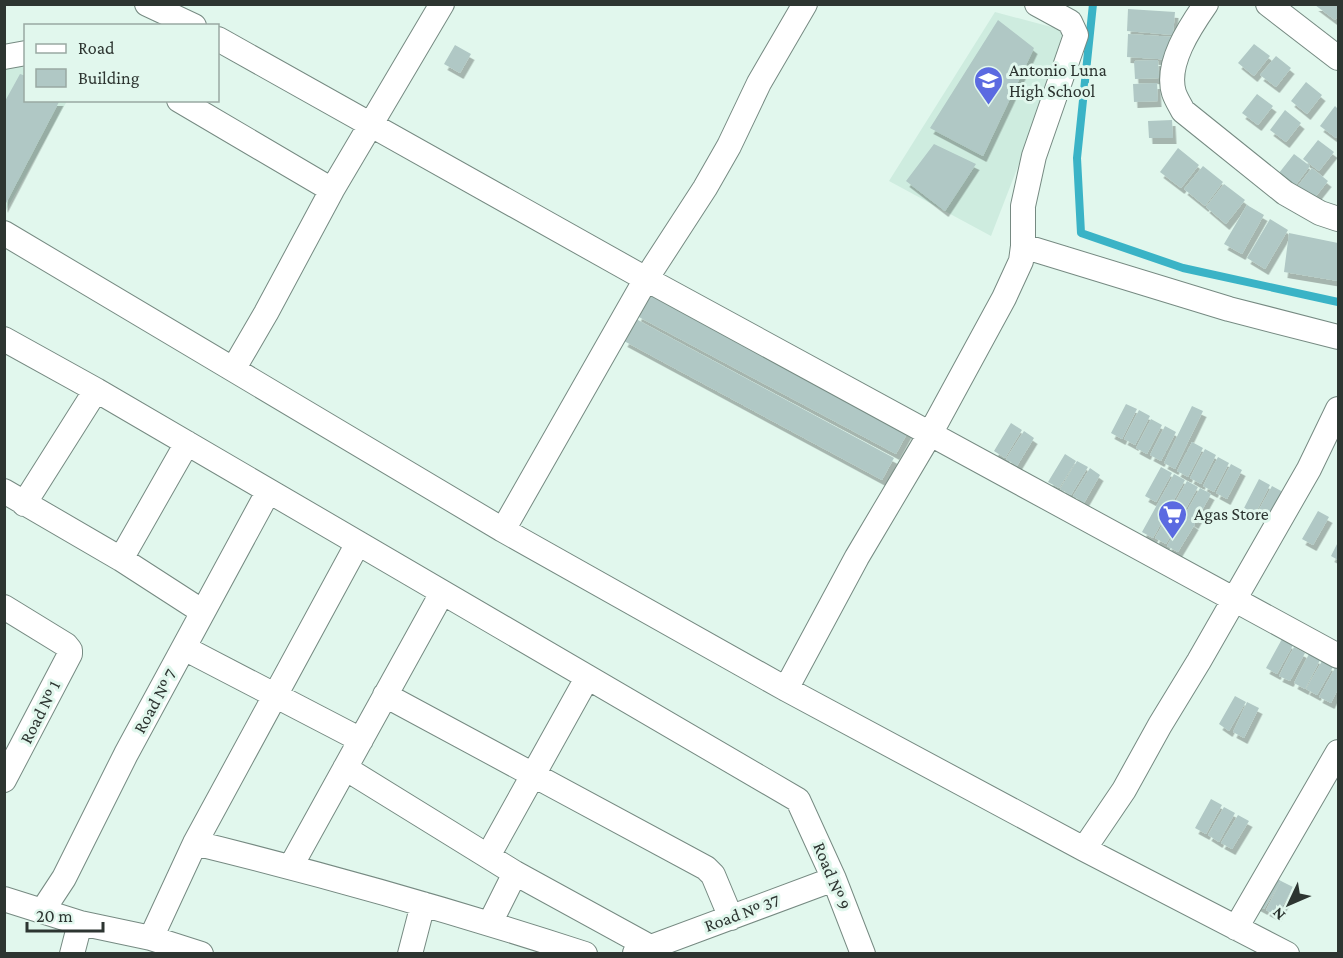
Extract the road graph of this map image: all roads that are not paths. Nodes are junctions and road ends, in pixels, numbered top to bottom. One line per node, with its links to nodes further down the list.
1 (147, 4): 7 (street)
2 (442, 4): 13 (street)
3 (805, 4): 18 (street)
4 (1037, 4): 17 (street)
5 (1206, 4): 15 (street)
6 (1268, 4): 11 (street)
7 (190, 24)
8 (219, 40): 13 (street)
9 (24, 53): 10 (street)
10 (4, 57)
11 (1338, 58)
12 (182, 102): 14 (street)
13 (372, 124): 14 (street); 18 (street)
14 (332, 190): 21 (street)
15 (1338, 219)
16 (4, 233): 21 (street)
17 (1023, 246): 19 (street); 24 (street)
18 (646, 279): 24 (street); 28 (street)
19 (1338, 337)
20 (4, 339): 22 (street)
21 (234, 368): 28 (street)
22 (96, 390): 25 (street); 27 (street)
23 (1338, 409): 32 (street)
24 (930, 434): 32 (street); 38 (street)
25 (187, 443): 26 (street); 30 (street)
26 (268, 492): 29 (street); 34 (street, Road № 7)
27 (14, 497): 30 (street)
28 (503, 530): 38 (street)
29 (358, 543): 31 (street); 40 (street)
30 (121, 560): 34 (street)
31 (442, 593): 37 (street); 39 (street)
32 (1235, 598): 36 (street); 47 (street)
33 (4, 607): 45 (street, Road № 1)
34 (203, 612): 35 (street, Road № 7)
35 (184, 648): 40 (street); 54 (street, Road № 7)
36 (1338, 656)
37 (587, 678): 44 (street); 51 (street, Road № 9)
38 (786, 689): 47 (street)
39 (385, 695): 41 (street); 44 (street)
40 (276, 696): 41 (street); 46 (street)
41 (361, 740): 43 (street)
42 (1338, 752): 58 (street)
43 (345, 768): 48 (street); 49 (street)
44 (535, 775): 48 (street); 55 (street)
45 (4, 780)
46 (195, 843): 49 (street); 59 (street)
47 (1084, 849): 58 (street)
48 (488, 856): 50 (street)
49 (291, 866): 53 (street)
50 (515, 873): 57 (street); 60 (street)
51 (834, 879): 55 (street, Road № 37); 65 (street, Road № 9)
52 (4, 898): 54 (street)
53 (423, 904): 57 (street); 63 (street)
54 (43, 910): 56 (street)
55 (731, 918): 60 (street, Road № 37)
56 (80, 923): 59 (street); 61 (street)
57 (490, 923): 64 (street)
58 (1236, 928): 66 (street)
59 (163, 945): 62 (street)
60 (641, 950)
61 (72, 954)
62 (201, 954)
63 (410, 954)
64 (585, 954)
65 (863, 954)
66 (1287, 954)

